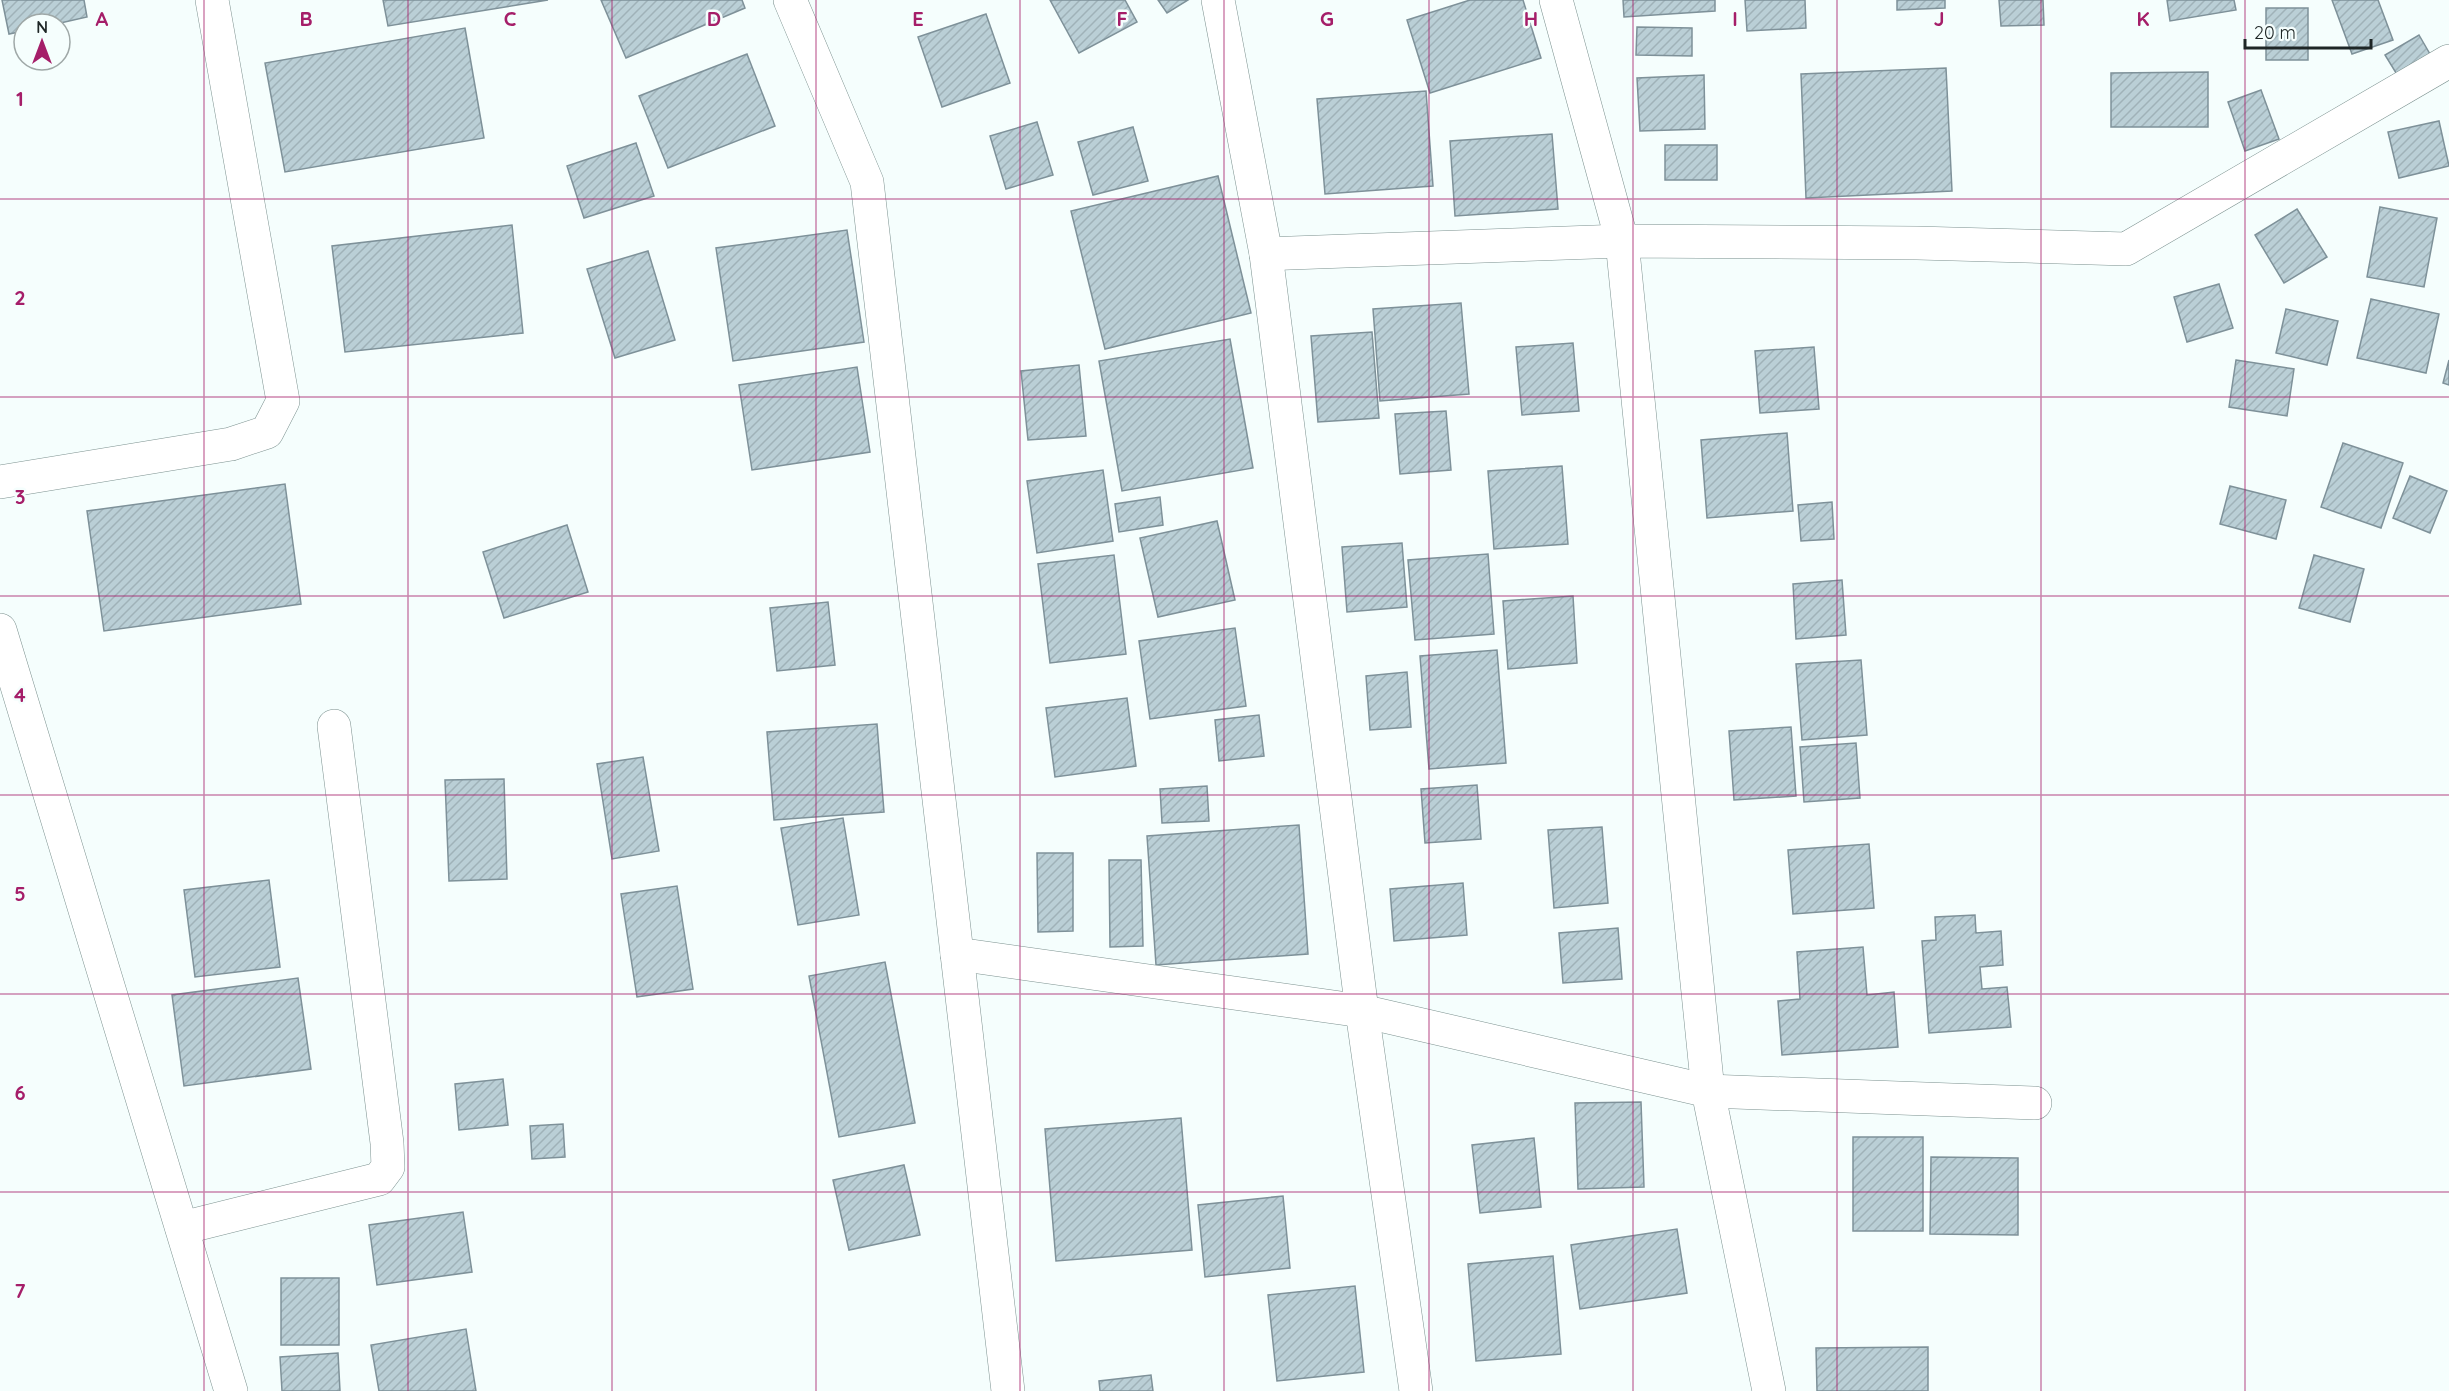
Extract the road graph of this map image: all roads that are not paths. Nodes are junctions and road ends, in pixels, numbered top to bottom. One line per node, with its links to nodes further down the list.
1 (212, 0): 8 (street)
2 (790, 0): 11 (street)
3 (1218, 0): 7 (street)
4 (1556, 0): 6 (street)
5 (2449, 61): 6 (street)
6 (1622, 241): 7 (street); 13 (street)
7 (1266, 254): 12 (street)
8 (0, 482)
9 (0, 630): 15 (street)
10 (334, 726): 15 (street)
11 (957, 954): 12 (street); 17 (street)
12 (1362, 1011): 13 (street); 18 (street)
13 (1708, 1091): 14 (street); 19 (street)
14 (2035, 1103)
15 (182, 1228): 16 (street)
16 (231, 1391)
17 (1008, 1391)
18 (1416, 1391)
19 (1769, 1391)

